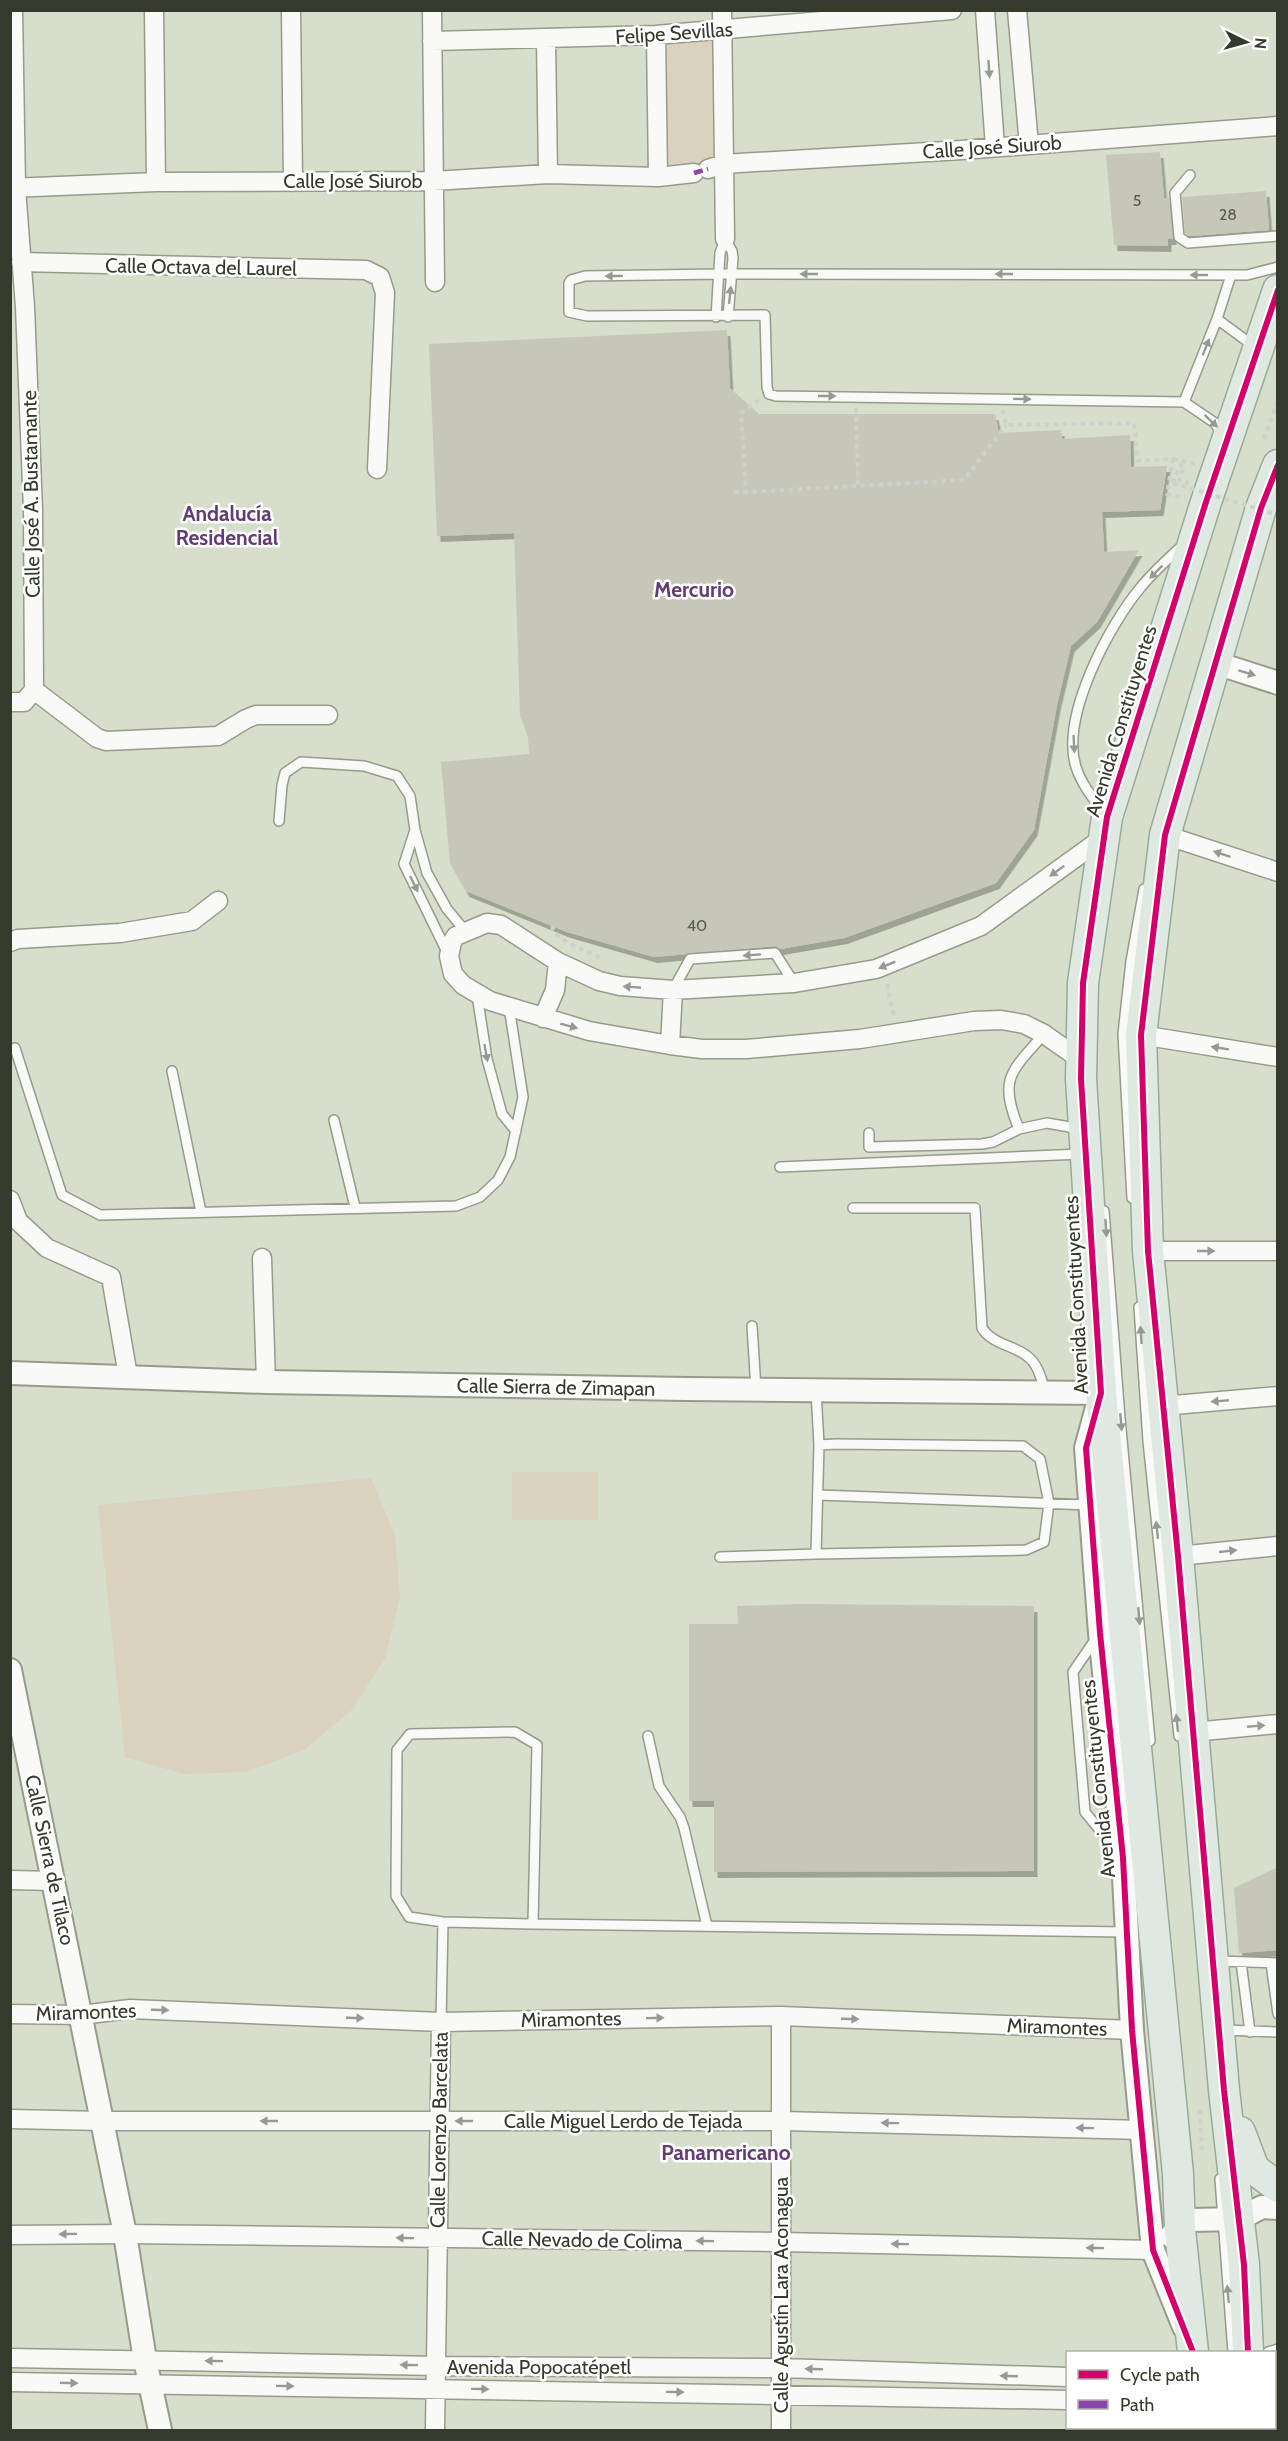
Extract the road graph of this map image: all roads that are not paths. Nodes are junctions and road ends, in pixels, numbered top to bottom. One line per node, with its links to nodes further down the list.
1 (13, 10): 23 (street, Calle José A. Bustamante)
2 (154, 10): 21 (street)
3 (291, 10): 22 (street)
4 (432, 10): 12 (street)
5 (722, 10): 9 (street)
6 (952, 10): 9 (street, Felipe Sevillas)
7 (985, 10): 15 (street, one-way to 15)
8 (1017, 10): 14 (street)
9 (723, 30): 10 (street, Felipe Sevillas); 16 (street)
10 (656, 35): 11 (street, Felipe Sevillas); 19 (street)
11 (546, 39): 12 (street, Felipe Sevillas); 17 (street)
12 (432, 41): 20 (street)
13 (1278, 126): 14 (street, Calle José Siurob)
14 (1029, 145): 15 (street, Calle José Siurob)
15 (995, 147): 16 (street, Calle José Siurob)
16 (708, 169): 19 (street, Calle José Siurob); 25 (street)
17 (548, 174): 19 (street, Calle José Siurob); 20 (street, Calle José Siurob)
18 (1190, 175): 24 (lane)
19 (657, 177)
20 (433, 181): 22 (street, Calle José Siurob); 31 (street)
21 (156, 182): 22 (street, Calle José Siurob); 23 (street, Calle José Siurob)
22 (293, 182)
23 (13, 188): 26 (street, Calle José A. Bustamante)
24 (1278, 236)
25 (725, 238): 28 (lane); 29 (lane)
26 (21, 262): 33 (street, Calle José A. Bustamante); 41 (street, Calle Octava del Laurel)
27 (1278, 267): 30 (lane)
28 (719, 274): 29 (lane); 34 (lane); 34 (lane, one-way to 34)
29 (732, 274): 30 (lane, one-way to 29); 35 (lane, one-way to 29)
30 (1231, 275): 36 (lane)
31 (435, 282)
32 (1278, 290): 37 (main road, Avenida Constituyentes)
33 (18, 307): 46 (street, Calle José A. Bustamante)
34 (716, 317): 35 (lane)
35 (728, 317): 38 (lane, one-way to 38)
36 (1216, 319): 37 (lane); 38 (lane, one-way to 36)
37 (1257, 348): 39 (main road, Avenida Constituyentes)
38 (1184, 402): 39 (lane, one-way to 39)
39 (1227, 442): 43 (main road, Avenida Constituyentes)
40 (1275, 461): 42 (main road)
41 (376, 469)
42 (1266, 511): 44 (main road)
43 (1202, 516): 50 (main road, Avenida Constituyentes); 50 (lane, one-way to 50)
44 (1209, 661): 45 (street, one-way to 45); 52 (main road)
45 (1278, 682)
46 (34, 690): 47 (street); 48 (street)
47 (10, 702)
48 (328, 715)
49 (279, 821): 51 (lane)
50 (1106, 827): 60 (street, one-way to 60); 70 (main road, Avenida Constituyentes)
51 (415, 830): 56 (lane); 58 (lane, one-way to 58)
52 (1165, 835): 53 (street, one-way to 52); 66 (main road)
53 (1278, 872)
54 (1146, 879): 80 (lane)
55 (218, 901): 57 (street)
56 (466, 932): 58 (street); 59 (street)
57 (10, 942)
58 (449, 956): 62 (street)
59 (558, 962): 61 (street, one-way to 59); 64 (street)
60 (795, 983): 61 (street); 61 (lane, one-way to 61)
61 (673, 990): 67 (street)
62 (477, 995): 63 (street); 74 (lane, one-way to 74)
63 (509, 1007): 64 (street); 74 (lane)
64 (543, 1018): 67 (street, one-way to 67)
65 (1044, 1034): 67 (street); 70 (street); 73 (lane)
66 (1142, 1035): 69 (street, one-way to 66); 84 (main road)
67 (670, 1045)
68 (15, 1048): 83 (lane)
69 (1278, 1057)
70 (1081, 1060): 76 (main road, Avenida Constituyentes)
71 (172, 1071): 83 (lane)
72 (334, 1120): 81 (lane)
73 (1019, 1129): 75 (lane); 76 (lane)
74 (516, 1131): 81 (lane)
75 (869, 1133)
76 (1085, 1142): 77 (lane); 95 (main road, Avenida Constituyentes)
77 (780, 1167)
78 (1103, 1198): 111 (lane, one-way to 111)
79 (10, 1200): 90 (street)
80 (1132, 1204)
81 (355, 1207): 83 (lane)
82 (853, 1209): 94 (lane)
83 (201, 1212)
84 (1148, 1251): 85 (street, one-way to 85); 97 (main road)
85 (1278, 1251)
86 (262, 1258): 91 (street)
87 (1138, 1299): 110 (lane, one-way to 87)
88 (752, 1326): 92 (lane)
89 (10, 1373): 90 (street, Calle Sierra de Zimapan)
90 (128, 1376): 91 (street, Calle Sierra de Zimapan)
91 (266, 1382): 92 (street, Calle Sierra de Zimapan)
92 (756, 1390): 93 (street, Calle Sierra de Zimapan)
93 (816, 1390): 94 (street, Calle Sierra de Zimapan); 98 (lane)
94 (1045, 1392): 95 (street, Calle Sierra de Zimapan)
95 (1101, 1393): 101 (street, Avenida Constituyentes); 141 (main road, Avenida Constituyentes)
96 (1278, 1396): 97 (street, one-way to 97)
97 (1162, 1406): 104 (main road)
98 (819, 1445): 99 (lane); 100 (lane)
99 (818, 1495): 100 (lane); 103 (lane)
100 (1048, 1503): 101 (lane); 103 (lane)
101 (1090, 1505): 106 (street, Avenida Constituyentes)
102 (1278, 1546): 104 (street, one-way to 102)
103 (816, 1554): 105 (lane)
104 (1178, 1556): 110 (main road)
105 (720, 1557)
106 (1100, 1633): 112 (street, Avenida Constituyentes); 112 (lane)
107 (10, 1670): 114 (street, Calle Sierra de Tilaco)
108 (1278, 1724): 110 (street, one-way to 108)
109 (648, 1736): 117 (lane)
110 (1186, 1739): 119 (main road)
111 (1151, 1753)
112 (1123, 1857): 118 (street, Avenida Constituyentes)
113 (10, 1880): 114 (street)
114 (54, 1881): 123 (street, Calle Sierra de Tilaco)
115 (443, 1922): 116 (lane); 116 (lane); 125 (lane)
116 (533, 1924): 117 (lane)
117 (707, 1926): 118 (lane)
118 (1127, 1932): 126 (street, Avenida Constituyentes)
119 (1227, 1962): 120 (lane); 127 (main road); 128 (lane)
120 (1275, 1963): 122 (lane)
121 (10, 2014): 123 (street, Miramontes)
122 (1278, 2014)
123 (81, 2015): 125 (street, Miramontes, one-way to 125); 133 (street, Calle Sierra de Tilaco)
124 (780, 2016): 125 (street, Miramontes, one-way to 124); 126 (street, Miramontes, one-way to 126); 135 (street, Calle Agustín Lara Aconagua)
125 (441, 2022): 134 (street, Calle Lorenzo Barcelata)
126 (1132, 2030): 136 (street, Avenida Constituyentes)
127 (1219, 2030): 128 (lane); 131 (main road)
128 (1250, 2032): 129 (lane)
129 (1278, 2032)
130 (1179, 2078): 141 (lane)
131 (1212, 2098): 138 (main road); 140 (main road)
132 (10, 2119): 133 (street, Calle Miguel Lerdo de Tejada)
133 (102, 2121): 134 (street, Calle Miguel Lerdo de Tejada, one-way to 133); 142 (street, Calle Sierra de Tilaco)
134 (438, 2121): 135 (street, Calle Miguel Lerdo de Tejada, one-way to 134); 144 (street, Calle Lorenzo Barcelata)
135 (782, 2121): 136 (street, Calle Miguel Lerdo de Tejada, one-way to 135); 145 (street, Calle Agustín Lara Aconagua)
136 (1143, 2130): 146 (street, Avenida Constituyentes)
137 (1219, 2172): 140 (lane)
138 (1278, 2187)
139 (1278, 2208): 140 (street)
140 (1231, 2219): 141 (street); 149 (lane, one-way to 140); 150 (main road)
141 (1187, 2227): 146 (street); 148 (main road, Avenida Constituyentes)
142 (125, 2234): 143 (street, Calle Nevado de Colima, one-way to 143); 144 (street, Calle Nevado de Colima, one-way to 142); 152 (street, Calle Sierra de Tilaco)
143 (10, 2235)
144 (437, 2238): 145 (street, Calle Nevado de Colima, one-way to 144); 153 (street, Calle Lorenzo Barcelata)
145 (781, 2242): 146 (street, Calle Nevado de Colima, one-way to 145); 154 (street, Calle Agustín Lara Aconagua)
146 (1153, 2250): 148 (street, Avenida Constituyentes)
147 (1194, 2264): 148 (lane)
148 (1196, 2351)
149 (1233, 2351)
150 (1248, 2351)
151 (10, 2358): 152 (street, Avenida Popocatépetl)
152 (145, 2360): 153 (street, Avenida Popocatépetl, one-way to 152); 157 (street, Calle Sierra de Tilaco)
153 (437, 2366): 154 (street, Avenida Popocatépetl); 158 (street, Calle Lorenzo Barcelata)
154 (781, 2368): 155 (street, Avenida Popocatépetl, one-way to 154); 159 (street, Calle Agustín Lara Aconagua)
155 (1066, 2377)
156 (10, 2382): 157 (street, Avenida Popocatépetl, one-way to 157)
157 (151, 2385): 158 (street, Avenida Popocatépetl, one-way to 158); 161 (street, Calle Sierra de Tilaco)
158 (436, 2388): 159 (street, Avenida Popocatépetl, one-way to 159); 162 (street, Calle Lorenzo Barcelata)
159 (782, 2394): 160 (street, Avenida Popocatépetl); 163 (street, Calle Agustín Lara Aconagua)
160 (1066, 2400)
161 (160, 2430)
162 (435, 2430)
163 (781, 2430)

